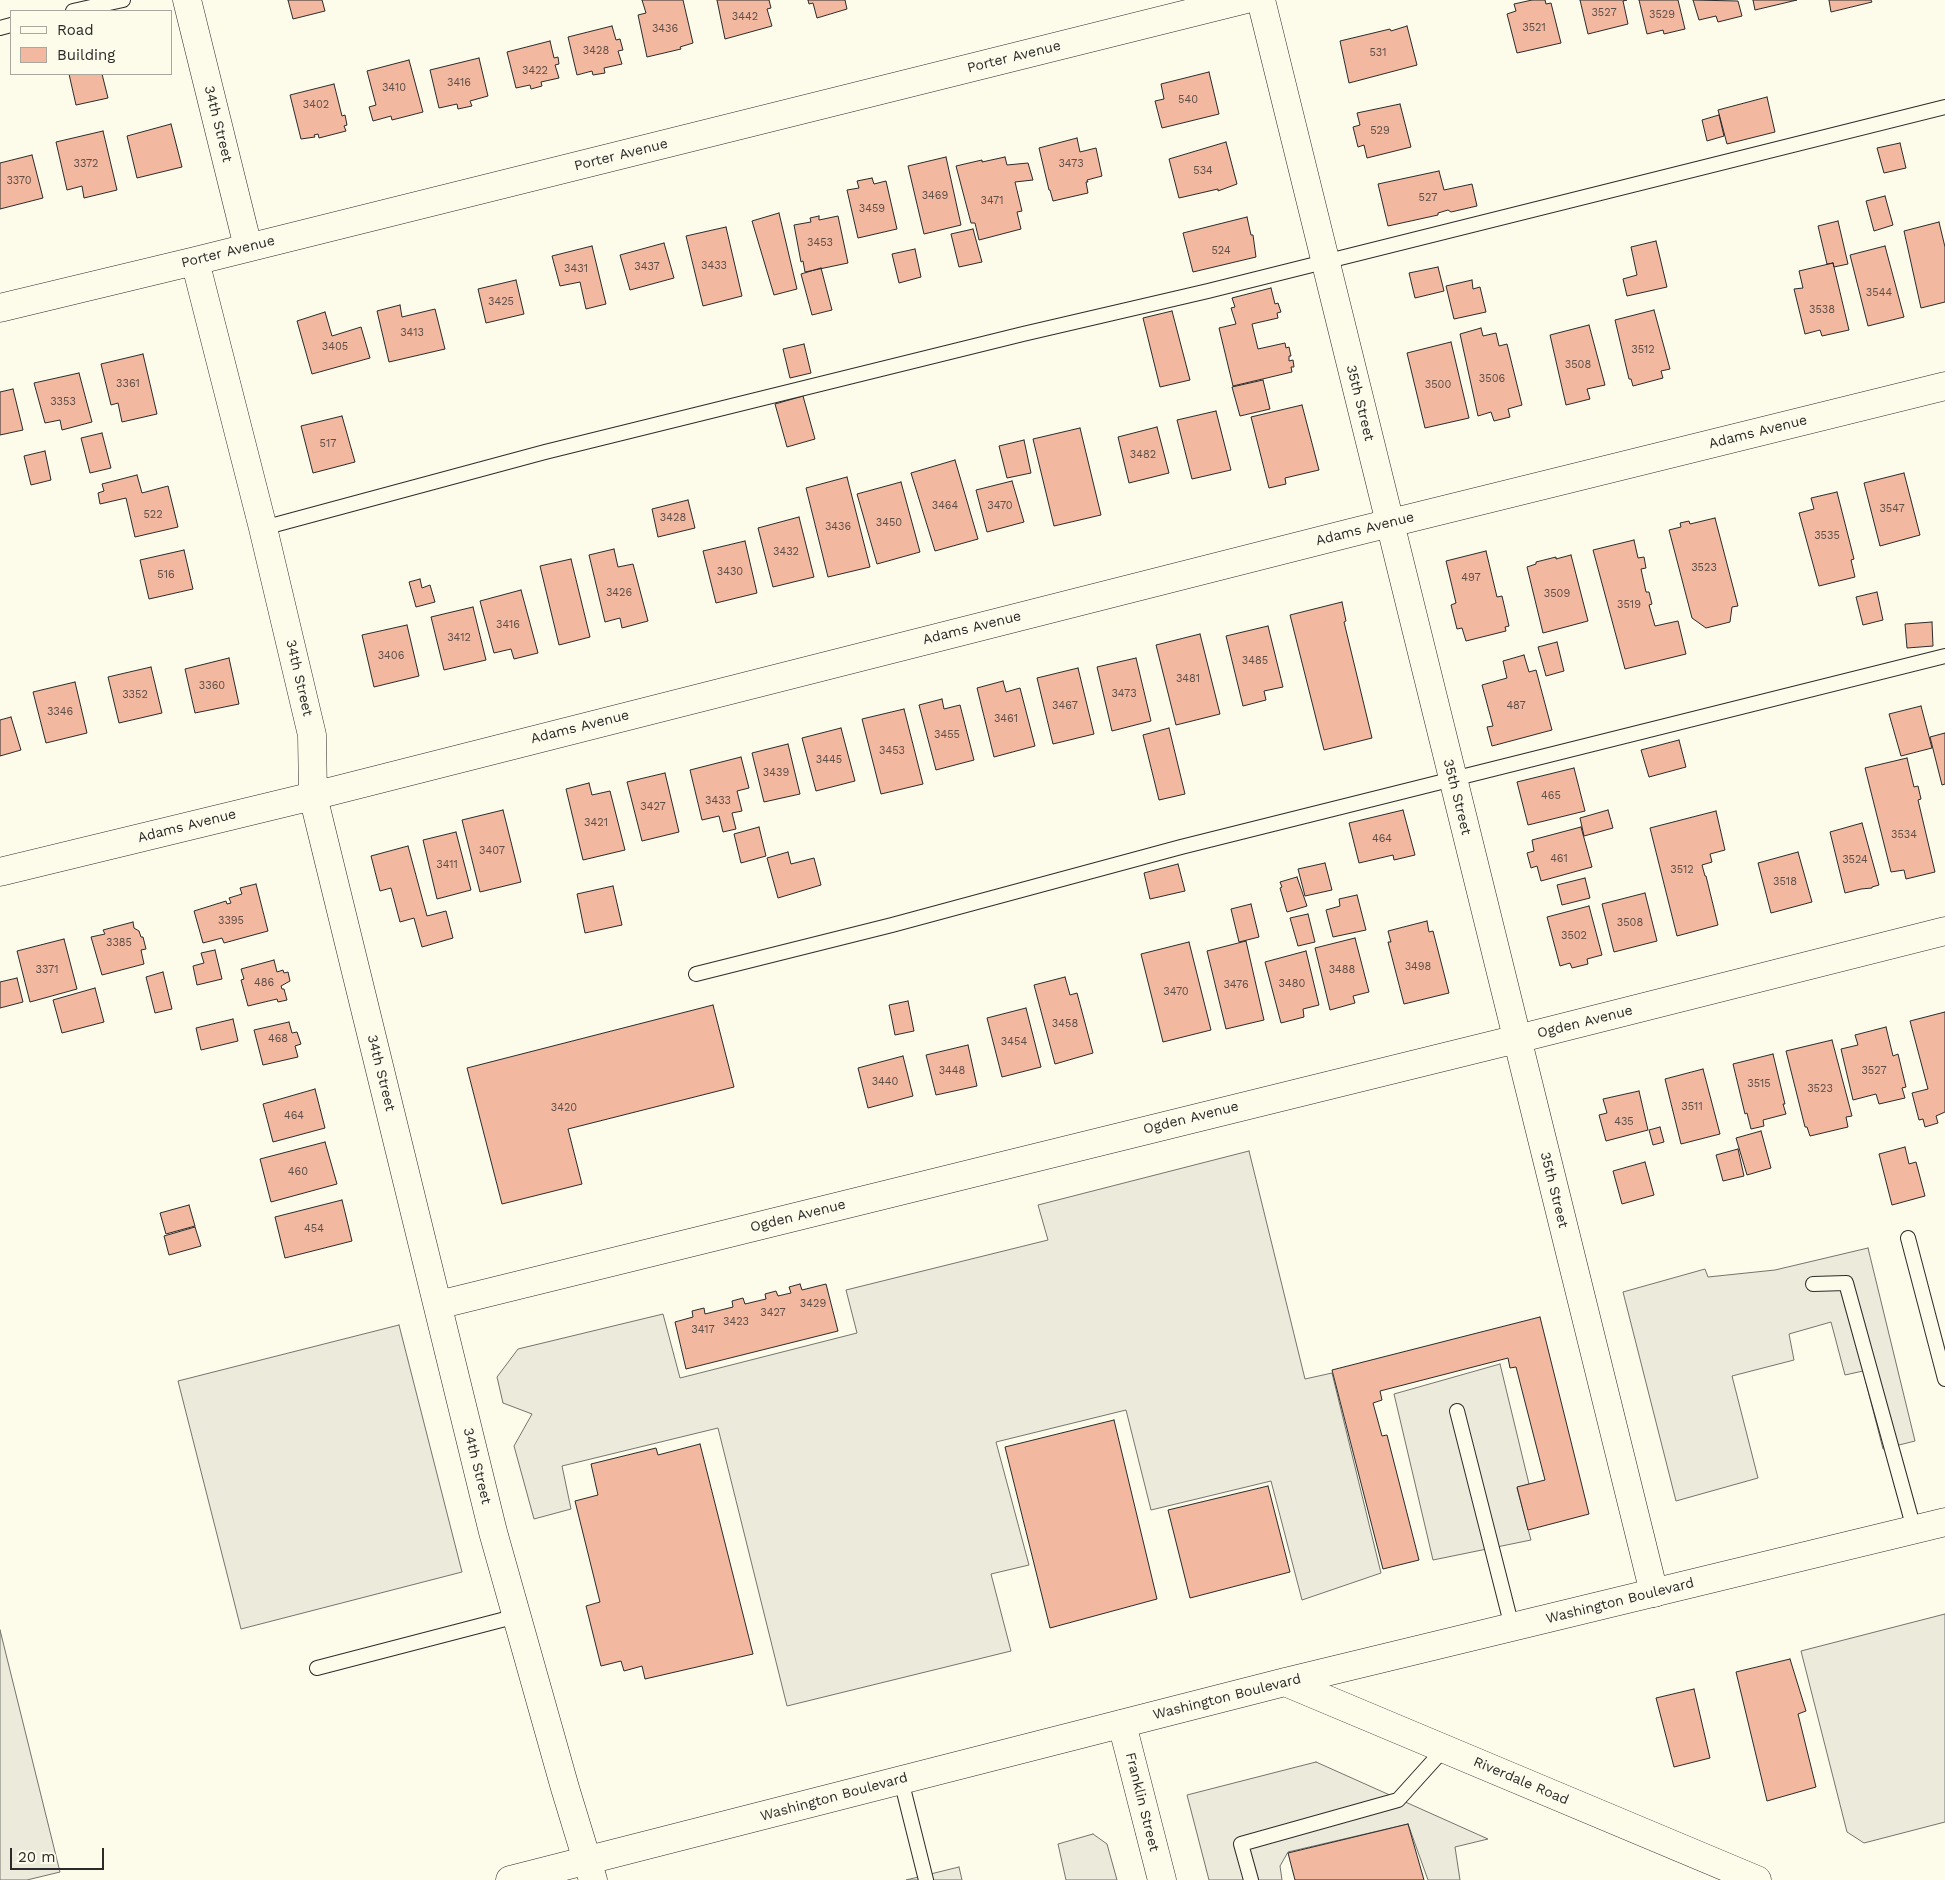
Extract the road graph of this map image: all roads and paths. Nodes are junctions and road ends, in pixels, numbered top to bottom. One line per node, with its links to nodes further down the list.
1 (123, 0): 5 (lane)
2 (187, 0): 7 (street, 34th Street)
3 (1243, 0): 7 (street, Porter Avenue)
4 (1261, 0): 9 (street, 35th Street)
5 (78, 10)
6 (1945, 107): 9 (lane)
7 (248, 247): 8 (street, Porter Avenue)
8 (195, 261): 10 (street, Porter Avenue); 13 (street, 34th Street)
9 (1326, 262): 12 (street, 35th Street); 13 (lane)
10 (0, 308)
11 (1945, 386): 12 (street, Adams Avenue)
12 (1390, 523): 15 (street, 35th Street); 16 (street, Adams Avenue)
13 (264, 528): 16 (street, 34th Street)
14 (1945, 656): 15 (lane)
15 (1453, 778): 19 (lane); 20 (street, 35th Street)
16 (312, 796): 17 (street, Adams Avenue); 23 (street, 34th Street)
17 (0, 872)
18 (1945, 931): 20 (street, Ogden Avenue)
19 (696, 974)
20 (1517, 1039): 23 (street, Ogden Avenue); 28 (street, 35th Street)
21 (1908, 1238): 24 (lane)
22 (1813, 1284): 27 (lane)
23 (438, 1304): 29 (street, 34th Street)
24 (1945, 1379)
25 (1457, 1411): 30 (lane)
26 (1945, 1522): 27 (street, Washington Boulevard)
27 (1914, 1529): 28 (street, Washington Boulevard)
28 (1654, 1593): 30 (street, Washington Boulevard)
29 (517, 1616): 31 (lane); 36 (street, 34th Street)
30 (1512, 1627): 32 (street, Washington Boulevard)
31 (317, 1668)
32 (1285, 1682): 33 (street, Washington Boulevard); 34 (street, Riverdale Road)
33 (1122, 1724): 35 (street, Washington Boulevard); 40 (street, Franklin Street)
34 (1444, 1749): 37 (street, Riverdale Road); 41 (lane)
35 (901, 1780): 36 (street, Washington Boulevard); 39 (lane)
36 (590, 1870): 38 (street, Washington Boulevard)
37 (1732, 1874): 42 (street, Riverdale Road)
38 (510, 1880)
39 (926, 1880)
40 (1162, 1880)
41 (1250, 1880)
42 (1757, 1880)

